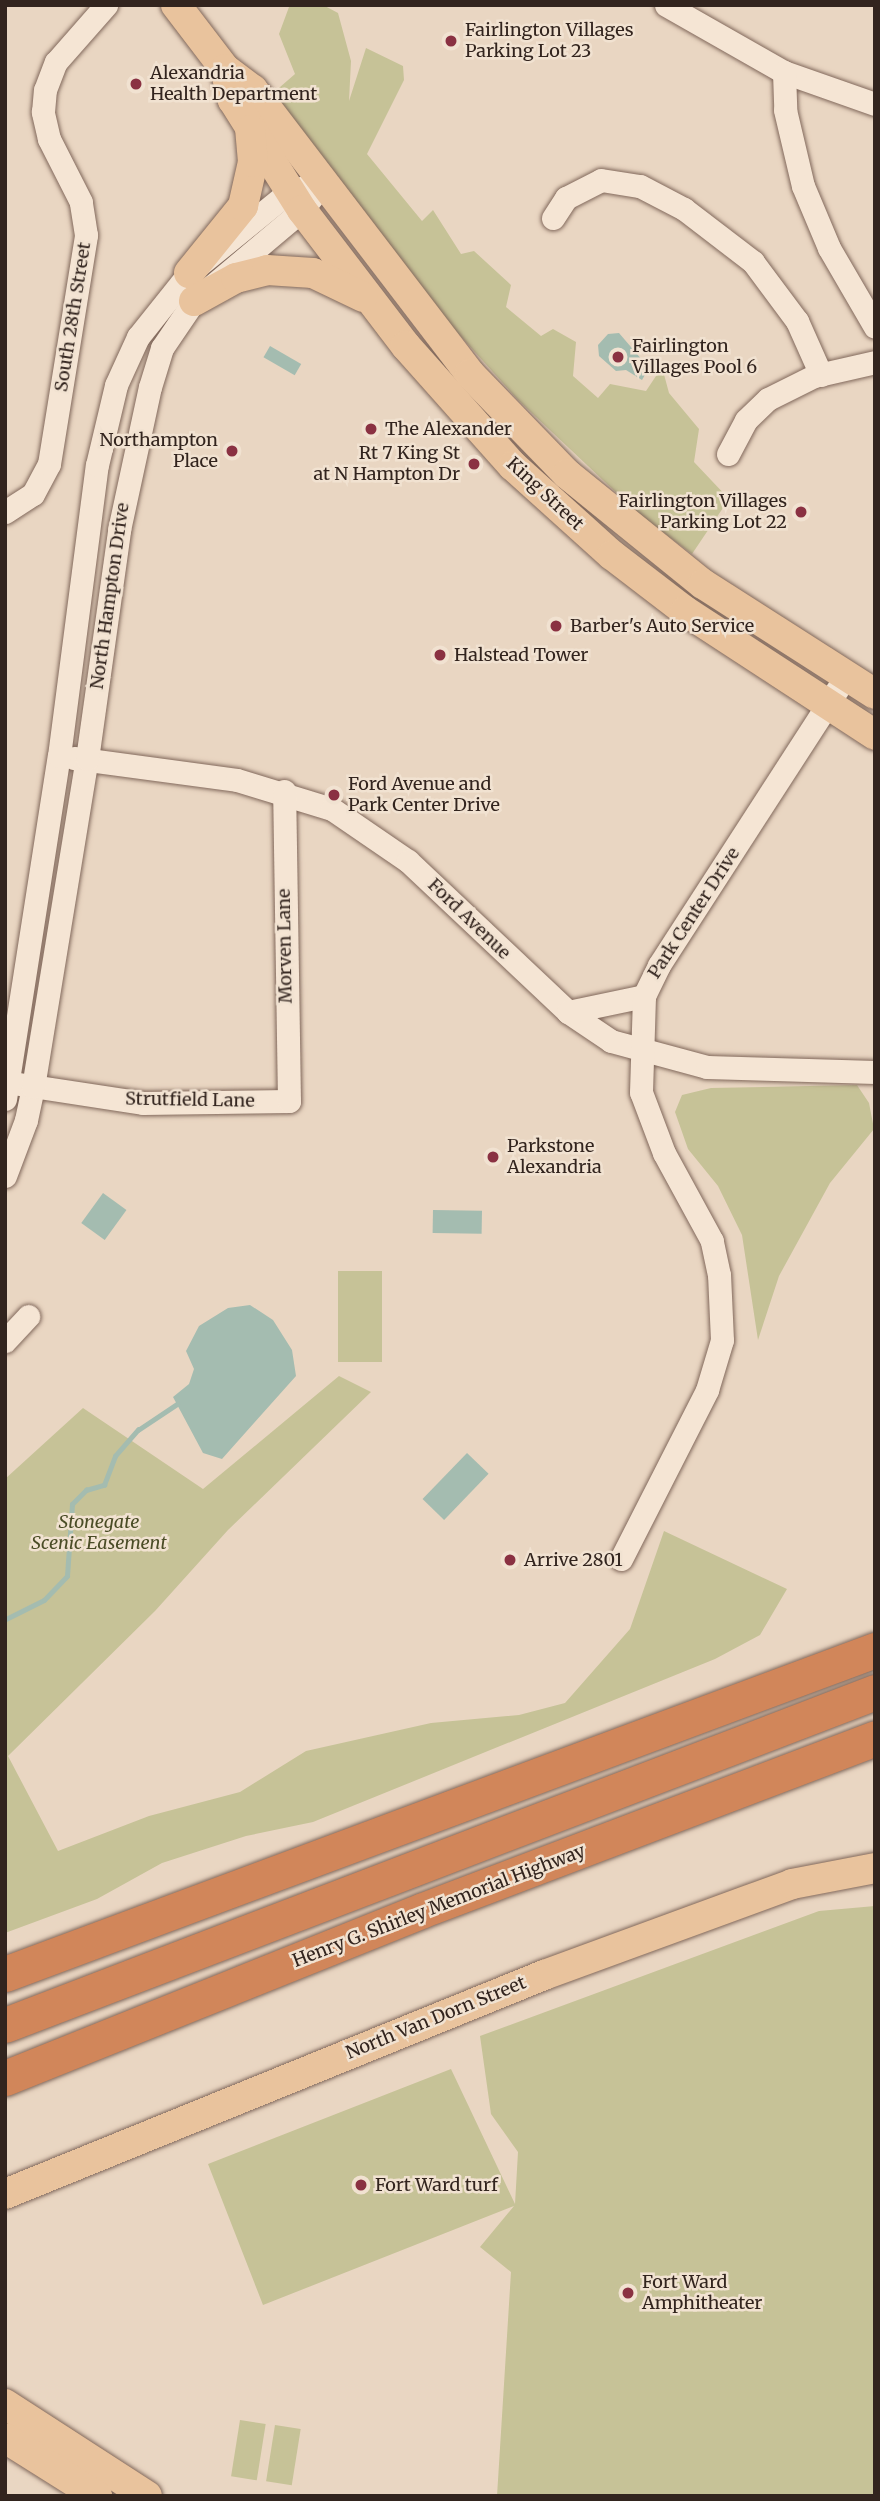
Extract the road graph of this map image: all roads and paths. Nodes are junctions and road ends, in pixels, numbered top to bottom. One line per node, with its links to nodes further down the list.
1 (106, 5): 17 (street, South 28th Street)
2 (176, 5): 4 (main road, King Street)
3 (666, 5): 5 (street)
4 (225, 69): 7 (main road, King Street); 8 (main road, King Street)
5 (784, 72): 6 (street); 13 (street)
6 (875, 104)
7 (248, 123): 9 (main road, King Street); 11 (main road)
8 (325, 181): 9 (street, North Hampton Drive); 18 (main road, King Street)
9 (296, 201): 11 (street, North Hampton Drive); 12 (main road, King Street)
10 (552, 218): 15 (street)
11 (191, 287): 12 (main road); 22 (street, North Hampton Drive); 23 (street, North Hampton Drive)
12 (374, 304): 20 (main road, King Street)
13 (875, 327)
14 (875, 362): 15 (street)
15 (821, 375): 16 (street)
16 (728, 454)
17 (5, 512)
18 (846, 676): 19 (main road, King Street); 20 (street, Park Center Drive)
19 (875, 694)
20 (828, 705): 21 (main road, King Street); 25 (street, Park Center Drive)
21 (875, 736)
22 (58, 756): 23 (street, Ford Avenue); 30 (street, North Hampton Drive)
23 (87, 759): 24 (street, Ford Avenue); 29 (street, North Hampton Drive)
24 (284, 791): 26 (street, Ford Avenue); 31 (street, Morven Lane)
25 (644, 996): 26 (street); 27 (street, Park Center Drive)
26 (568, 1012): 27 (street, Ford Avenue)
27 (640, 1050): 28 (street, Ford Avenue); 35 (street, Park Center Drive)
28 (875, 1072)
29 (33, 1087): 30 (street, Strutfield Lane); 31 (street, Strutfield Lane); 32 (street, North Hampton Drive)
30 (7, 1091)
31 (289, 1101)
32 (5, 1176)
33 (29, 1316): 34 (street)
34 (5, 1341)
35 (621, 1559)
36 (875, 1624): 41 (highway)
37 (875, 1650): 41 (highway)
38 (875, 1692): 45 (highway)
39 (875, 1738): 42 (highway, Henry G. Shirley Memorial Highway)
40 (875, 1754): 42 (highway)
41 (433, 1812): 44 (highway)
42 (627, 1833): 46 (highway, Henry G. Shirley Memorial Highway)
43 (875, 1868): 47 (main road, North Van Dorn Street)
44 (5, 1974)
45 (5, 2025)
46 (5, 2078)
47 (5, 2194)
48 (5, 2404): 50 (main road)
49 (5, 2438): 50 (main road)
50 (97, 2489): 51 (main road)
51 (147, 2496)

